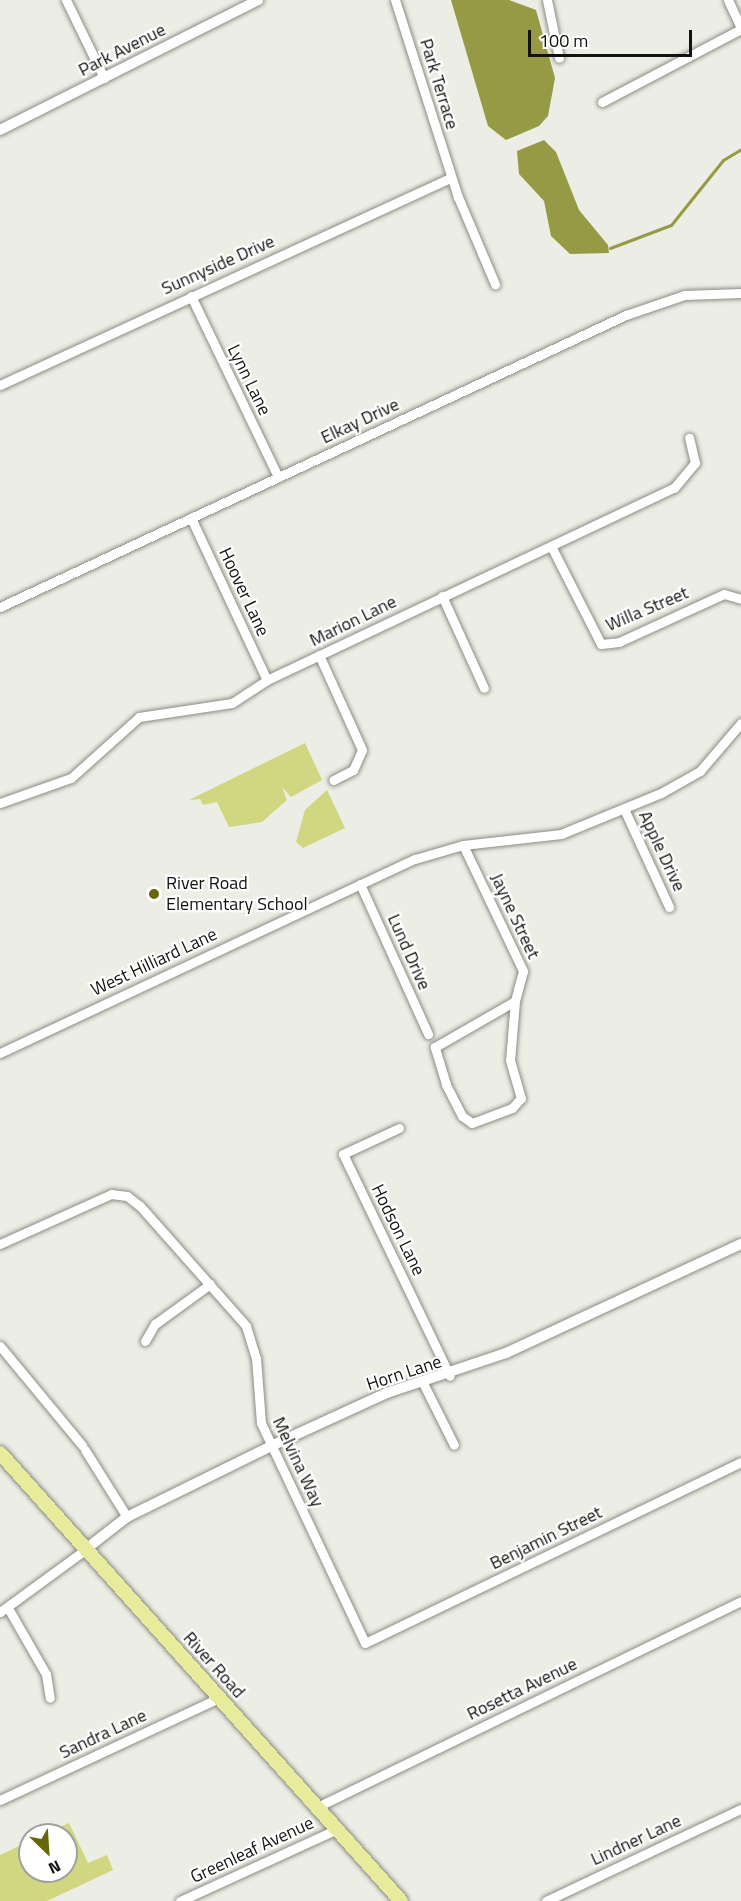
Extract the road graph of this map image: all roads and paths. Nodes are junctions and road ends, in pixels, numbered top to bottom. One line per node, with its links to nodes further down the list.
1 (66, 0): 8 (street)
2 (258, 0): 8 (street, Park Avenue)
3 (395, 0): 11 (street, Park Terrace)
4 (547, 0): 7 (street)
5 (728, 0): 6 (street)
6 (741, 28): 9 (street)
7 (559, 58)
8 (104, 78): 10 (street, Park Avenue)
9 (602, 102)
10 (0, 130)
11 (451, 178): 12 (street, Park Terrace); 14 (street, Sunnyside Drive)
12 (495, 284)
13 (741, 293): 17 (street, Elkay Drive)
14 (191, 296): 15 (street, Sunnyside Drive); 17 (street, Lynn Lane)
15 (0, 385)
16 (689, 438): 19 (street, Marion Lane)
17 (278, 477): 18 (street, Elkay Drive)
18 (191, 518): 22 (street, Elkay Drive); 24 (street, Hoover Lane)
19 (551, 546): 20 (street, Willa Street); 21 (street, Marion Lane)
20 (740, 595)
21 (442, 596): 23 (street, Marion Lane); 25 (street)
22 (0, 608)
23 (319, 655): 24 (street, Marion Lane); 27 (street)
24 (267, 680): 28 (street, Marion Lane)
25 (484, 688)
26 (741, 723): 29 (street, West Hilliard Lane)
27 (333, 780)
28 (0, 803)
29 (624, 809): 30 (street, West Hilliard Lane); 32 (street, Apple Drive)
30 (463, 845): 31 (street, West Hilliard Lane); 33 (street, Jayne Street)
31 (360, 884): 34 (street, Lund Drive); 35 (street, West Hilliard Lane)
32 (669, 907)
33 (515, 1001): 33 (street, Jayne Street)
34 (428, 1034)
35 (0, 1053)
36 (399, 1128): 42 (street, Hodson Lane)
37 (0, 1244): 39 (street, Melvina Way)
38 (741, 1244): 42 (street, Horn Lane)
39 (210, 1284): 40 (street); 45 (street, Melvina Way)
40 (145, 1341)
41 (0, 1346): 48 (street)
42 (450, 1376): 43 (street, Horn Lane)
43 (423, 1383): 44 (street); 45 (street, Horn Lane)
44 (453, 1445)
45 (271, 1446): 48 (street, Horn Lane); 52 (street, Melvina Way)
46 (0, 1454): 49 (main road, River Road)
47 (741, 1462): 52 (street, Benjamin Street)
48 (127, 1517): 49 (street, Horn Lane)
49 (86, 1549): 51 (street); 54 (main road, River Road)
50 (741, 1601): 56 (street, Rosetta Avenue)
51 (4, 1610): 53 (street)
52 (365, 1643)
53 (50, 1698)
54 (219, 1698): 55 (street, Sandra Lane); 56 (main road, River Road)
55 (0, 1800)
56 (317, 1807): 58 (main road, River Road)
57 (741, 1809): 61 (street, Lindner Lane)
58 (337, 1829): 59 (street, Greenleaf Avenue); 60 (main road, River Road)
59 (180, 1901)
60 (401, 1901)
61 (546, 1901)

